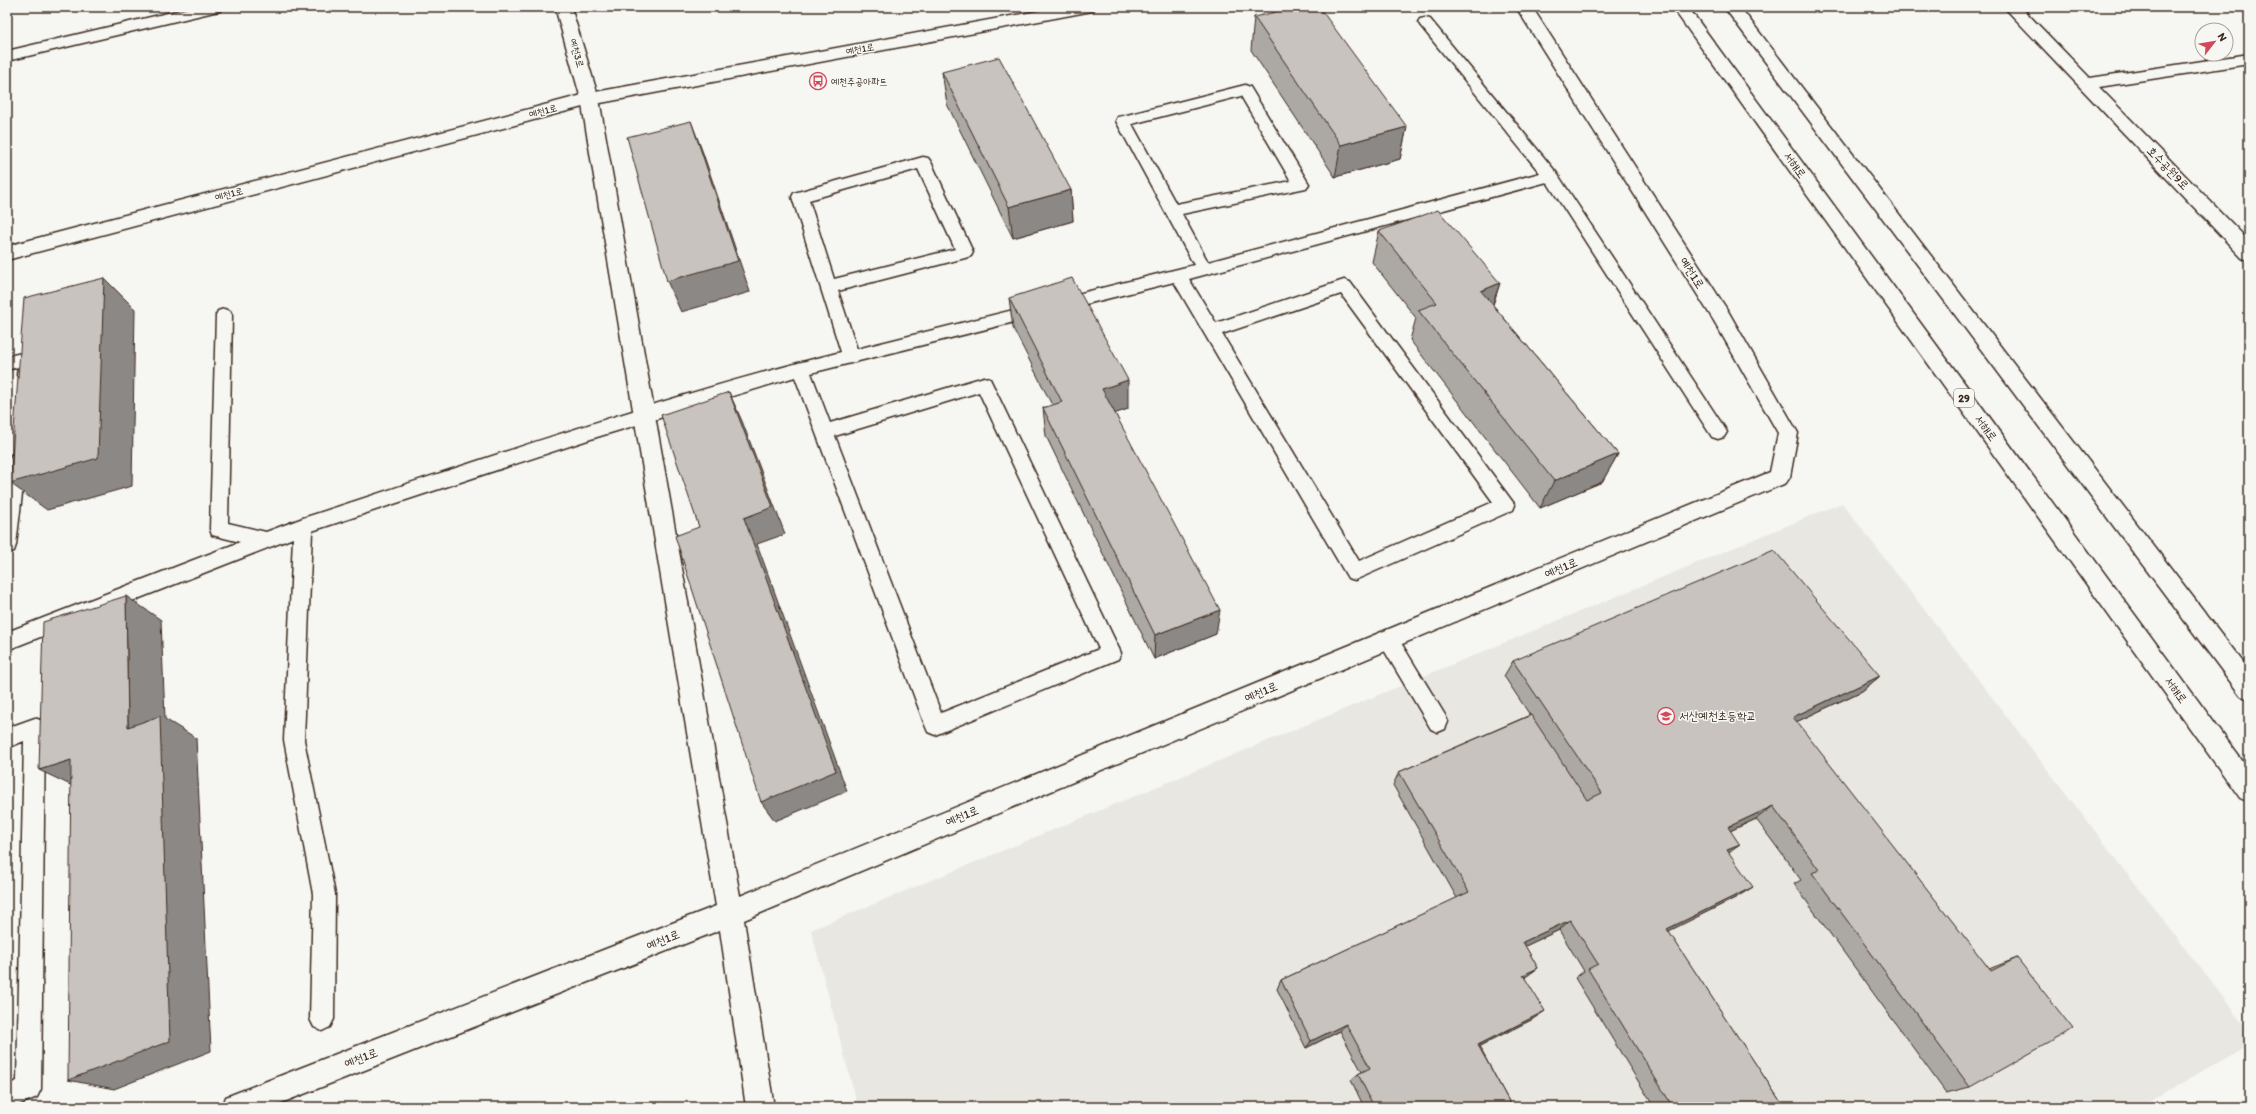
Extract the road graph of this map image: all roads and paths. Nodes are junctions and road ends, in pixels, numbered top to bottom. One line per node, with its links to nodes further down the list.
1 (214, 7): 9 (street)
2 (563, 7): 12 (street, 예천3로)
3 (1087, 7): 12 (street, 예천1로)
4 (1524, 7): 33 (street, 예천1로)
5 (1680, 7): 38 (street, 서해로 / 29)
6 (1732, 7): 35 (street)
7 (2012, 7): 11 (street, 호수공원9로)
8 (1425, 22): 13 (lane)
9 (7, 56)
10 (2249, 59): 11 (street)
11 (2086, 84): 16 (street, 호수공원9로)
12 (590, 98): 15 (street, 예천1로); 26 (street, 예천3로)
13 (1551, 176): 17 (lane); 28 (lane)
14 (1172, 210): 14 (lane); 17 (lane)
15 (7, 253)
16 (2249, 253)
17 (1204, 269): 18 (lane)
18 (1179, 276): 21 (lane); 22 (lane)
19 (828, 287): 19 (lane); 22 (lane)
20 (224, 315): 31 (lane)
21 (1212, 330): 21 (lane)
22 (851, 357): 24 (lane)
23 (7, 364): 25 (lane)
24 (801, 369): 26 (lane); 27 (lane)
25 (25, 390)
26 (645, 417): 30 (lane); 39 (street, 예천3로)
27 (825, 432): 27 (lane)
28 (1718, 432)
29 (19, 444): 32 (lane)
30 (303, 526): 31 (lane); 40 (lane)
31 (265, 540): 34 (lane)
32 (7, 545)
33 (1388, 639): 36 (lane); 39 (street, 예천1로)
34 (7, 641)
35 (2249, 688)
36 (1438, 722)
37 (7, 738): 41 (lane)
38 (2249, 790)
39 (730, 913): 42 (street, 예천1로); 43 (street, 예천3로)
40 (322, 1019)
41 (7, 1097)
42 (236, 1107)
43 (760, 1107)

